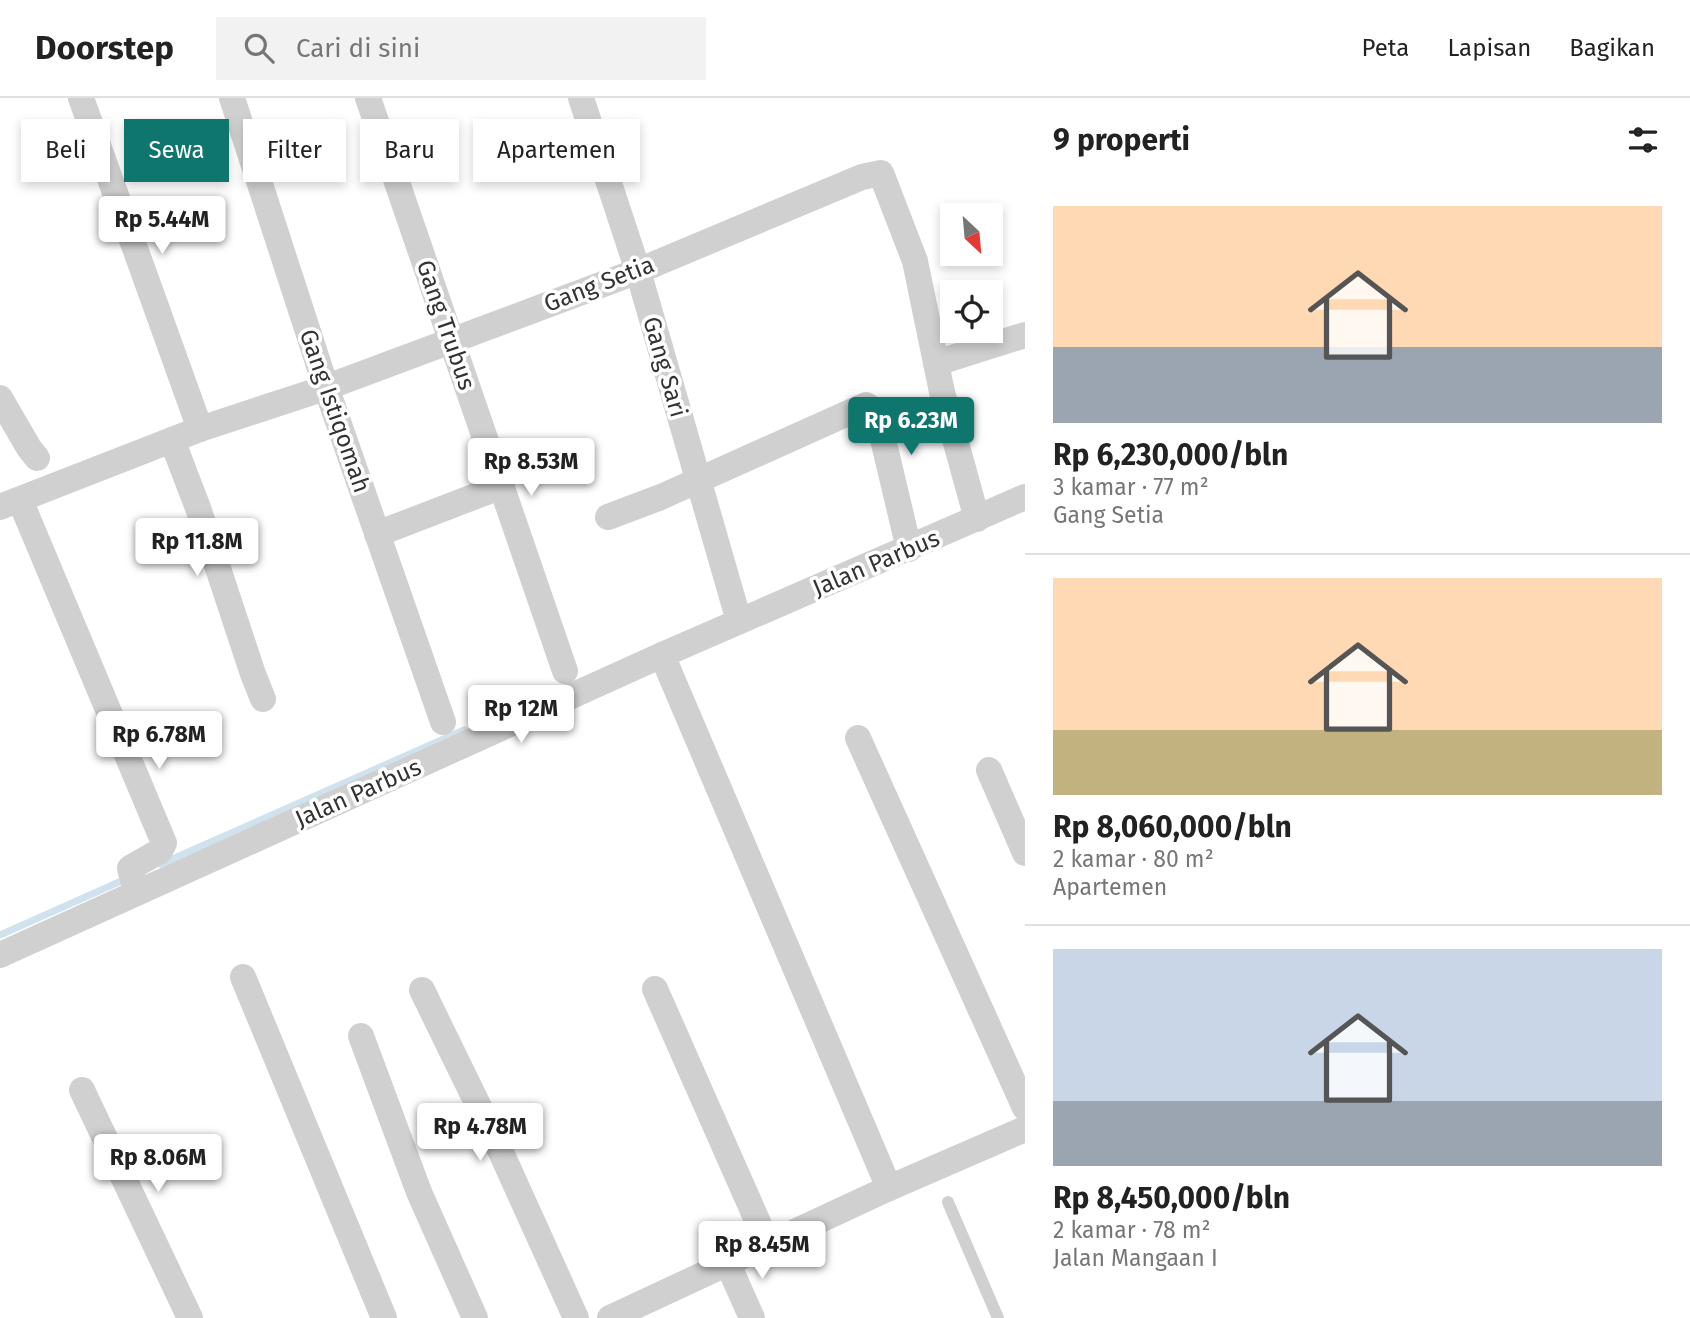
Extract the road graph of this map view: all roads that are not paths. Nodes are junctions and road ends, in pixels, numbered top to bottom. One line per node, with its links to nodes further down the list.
1 (81, 98): 11 (street)
2 (232, 98): 9 (street, Gang Istiqomah)
3 (368, 98): 7 (street, Gang Trubus)
4 (581, 98): 5 (street, Gang Sari)
5 (638, 271): 7 (street, Gang Setia); 8 (street, Gang Setia); 14 (street, Gang Sari)
6 (1025, 335): 8 (street)
7 (451, 340): 9 (street, Gang Setia); 15 (street, Gang Trubus)
8 (936, 363): 18 (street, Gang Setia)
9 (326, 387): 11 (street, Gang Setia); 20 (street, Gang Istiqomah)
10 (0, 398): 13 (street)
11 (200, 429): 12 (street, Gang Setia)
12 (172, 440): 17 (street, Gang Setia); 25 (street)
13 (37, 458)
14 (698, 480): 19 (street); 21 (street); 22 (street, Gang Sari)
15 (502, 486): 20 (street); 24 (street, Gang Trubus)
16 (1025, 497): 18 (street, Jalan Parbus)
17 (10, 503): 30 (street)
18 (975, 510): 21 (street, Jalan Parbus)
19 (608, 517)
20 (377, 534): 26 (street, Gang Istiqomah)
21 (907, 542): 22 (street, Jalan Parbus)
22 (736, 612): 23 (street, Jalan Parbus)
23 (662, 655): 30 (street, Jalan Parbus); 39 (street)
24 (565, 671)
25 (263, 699)
26 (443, 722)
27 (858, 738): 37 (street)
28 (989, 770): 29 (street)
29 (1025, 853)
30 (136, 892): 31 (street, Jalan Parbus)
31 (0, 955)
32 (243, 977): 44 (street)
33 (655, 989): 41 (street)
34 (422, 990): 46 (street)
35 (361, 1036): 45 (street)
36 (82, 1090): 43 (street)
37 (1025, 1108)
38 (1025, 1129): 39 (street)
39 (889, 1188): 41 (street)
40 (948, 1202): 49 (lane)
41 (768, 1245): 42 (street)
42 (728, 1264): 47 (street); 48 (street)
43 (190, 1318)
44 (384, 1318)
45 (475, 1318)
46 (576, 1318)
47 (610, 1318)
48 (752, 1318)
49 (998, 1318)

